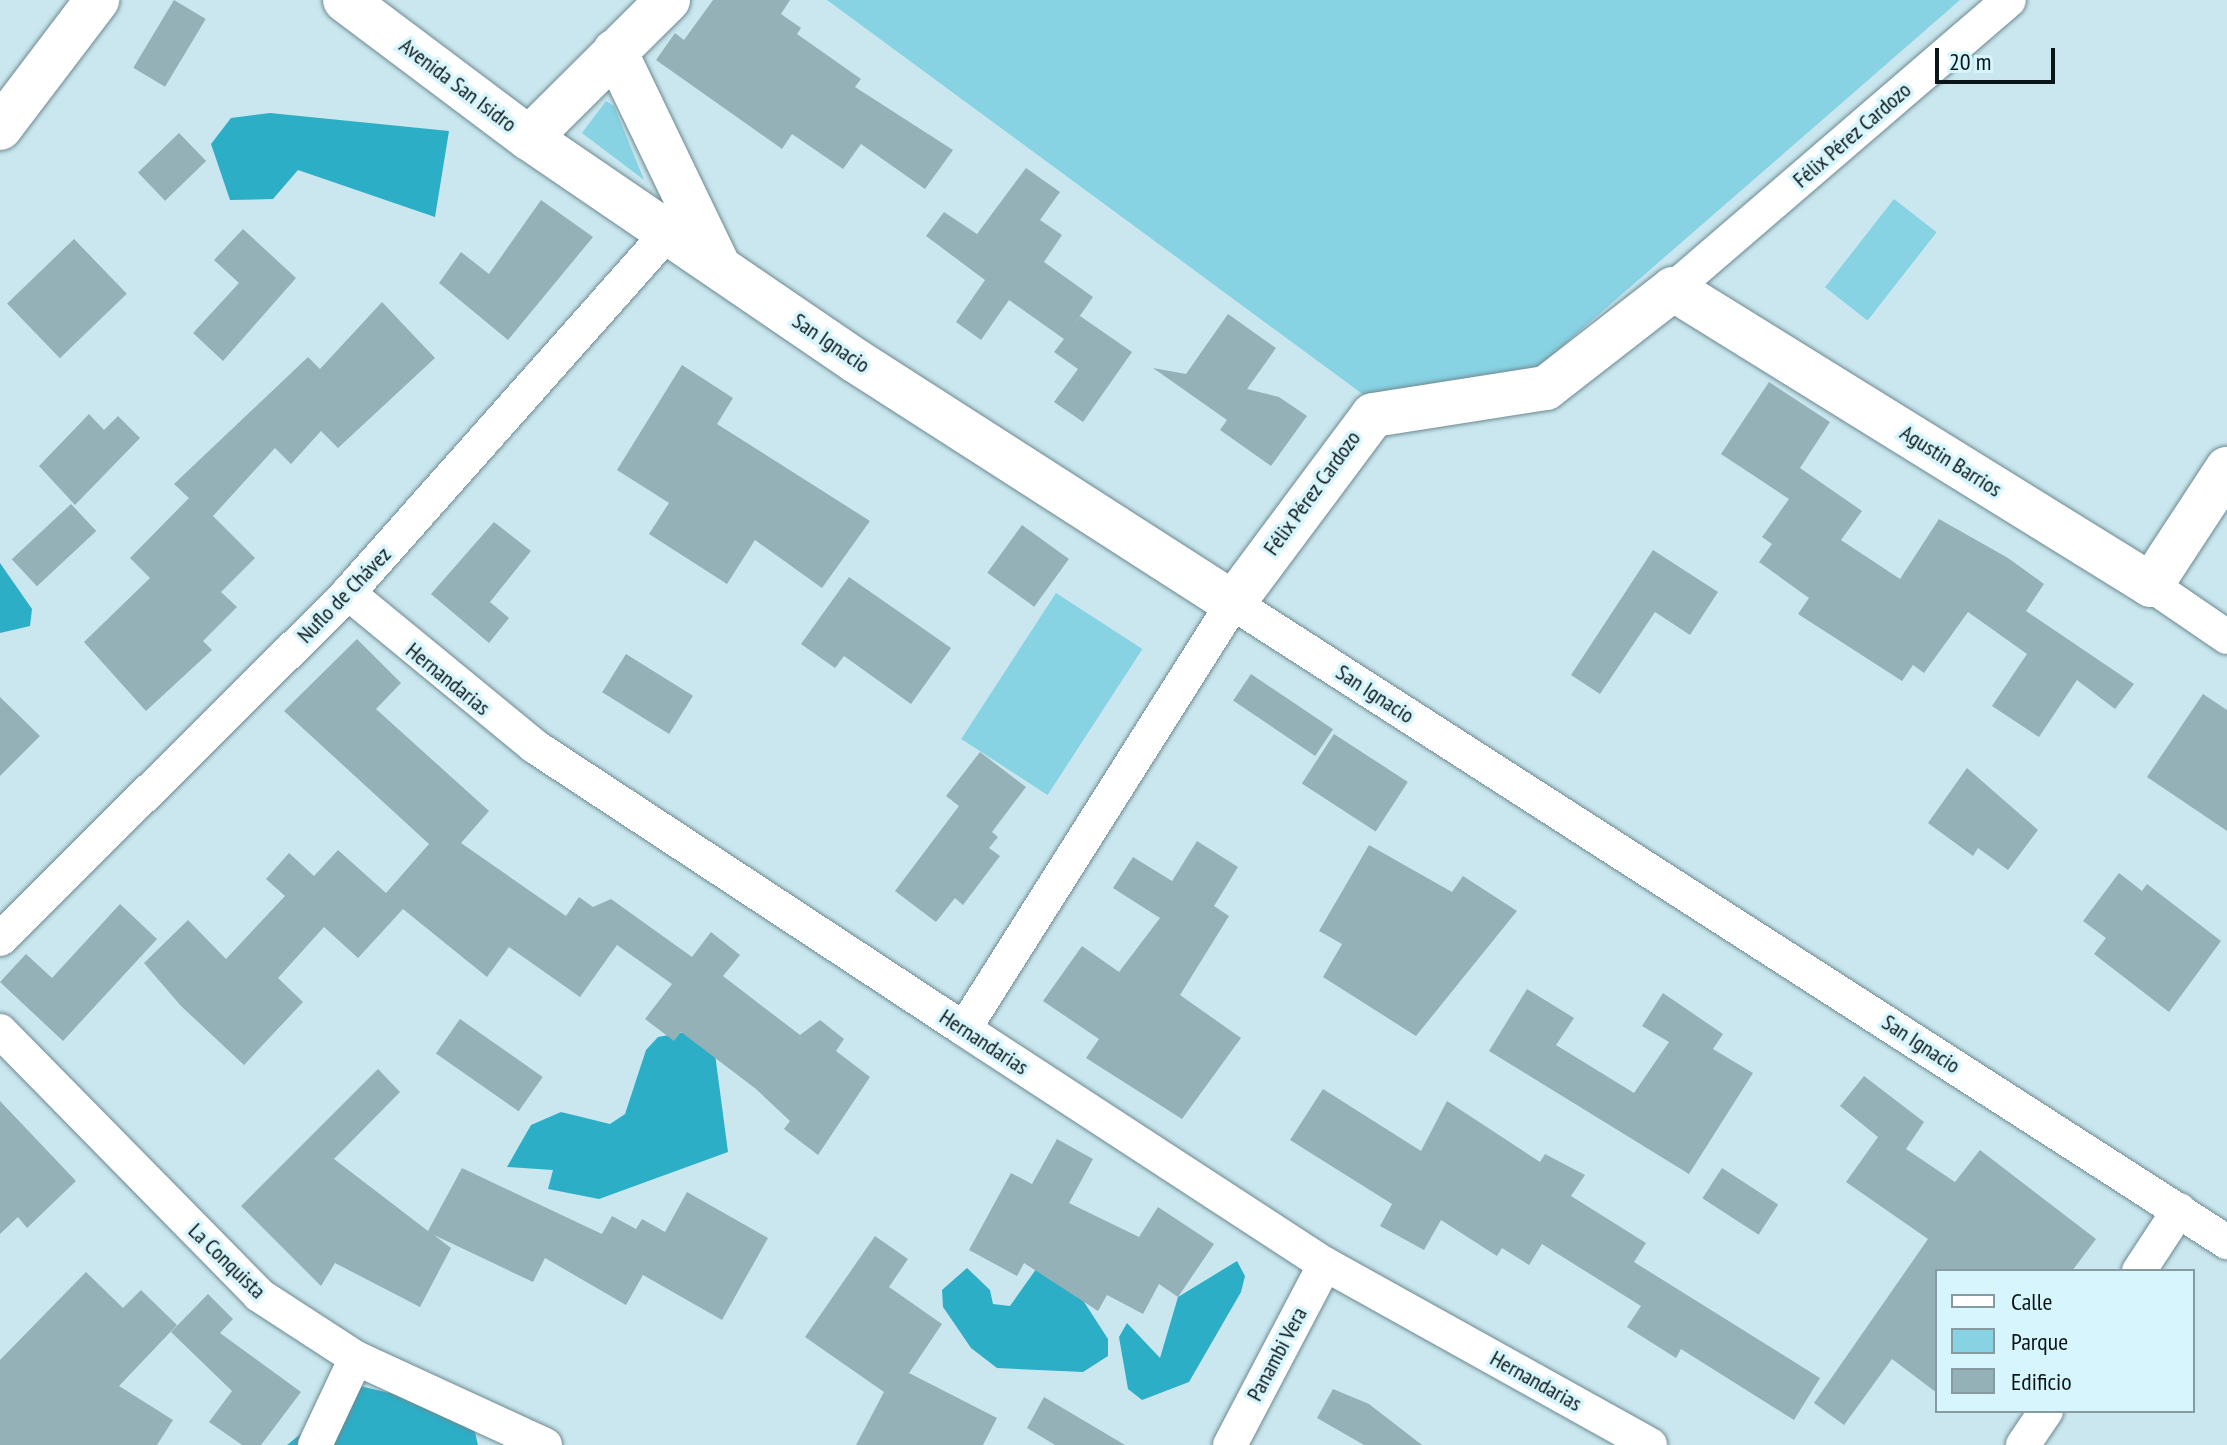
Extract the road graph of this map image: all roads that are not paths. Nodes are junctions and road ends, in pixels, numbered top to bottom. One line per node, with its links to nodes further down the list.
1 (97, 0): 6 (street)
2 (345, 0): 7 (street, Avenida San Isidro)
3 (668, 0): 5 (street, Avenida San Isidro)
4 (2009, 0): 10 (street, Félix Pérez Cardozo)
5 (615, 51): 7 (street, Avenida San Isidro); 9 (street)
6 (0, 128)
7 (529, 138): 8 (street, San Ignacio)
8 (668, 233): 9 (street, San Ignacio); 13 (street, Nuflo de Chávez)
9 (718, 265): 14 (street, San Ignacio)
10 (1673, 289): 12 (street, Agustin Barrios); 14 (street, Félix Pérez Cardozo)
11 (2227, 469): 12 (street)
12 (2151, 585): 15 (street, Agustin Barrios)
13 (348, 593): 16 (street, Nuflo de Chávez); 17 (street, Hernandarias)
14 (1233, 603): 17 (street, Félix Pérez Cardozo); 19 (street, San Ignacio)
15 (2227, 637)
16 (0, 939)
17 (964, 1029): 21 (street, Hernandarias)
18 (0, 1031): 23 (street, La Conquista)
19 (2179, 1210): 20 (street, San Ignacio); 22 (street)
20 (2227, 1242)
21 (1325, 1264): 27 (street, Panambi Vera); 28 (street, Hernandarias)
22 (2140, 1269)
23 (356, 1358): 25 (street); 26 (street, La Conquista)
24 (2045, 1413): 29 (street)
25 (315, 1445)
26 (545, 1445)
27 (1230, 1445)
28 (1650, 1445)
29 (2023, 1445)

